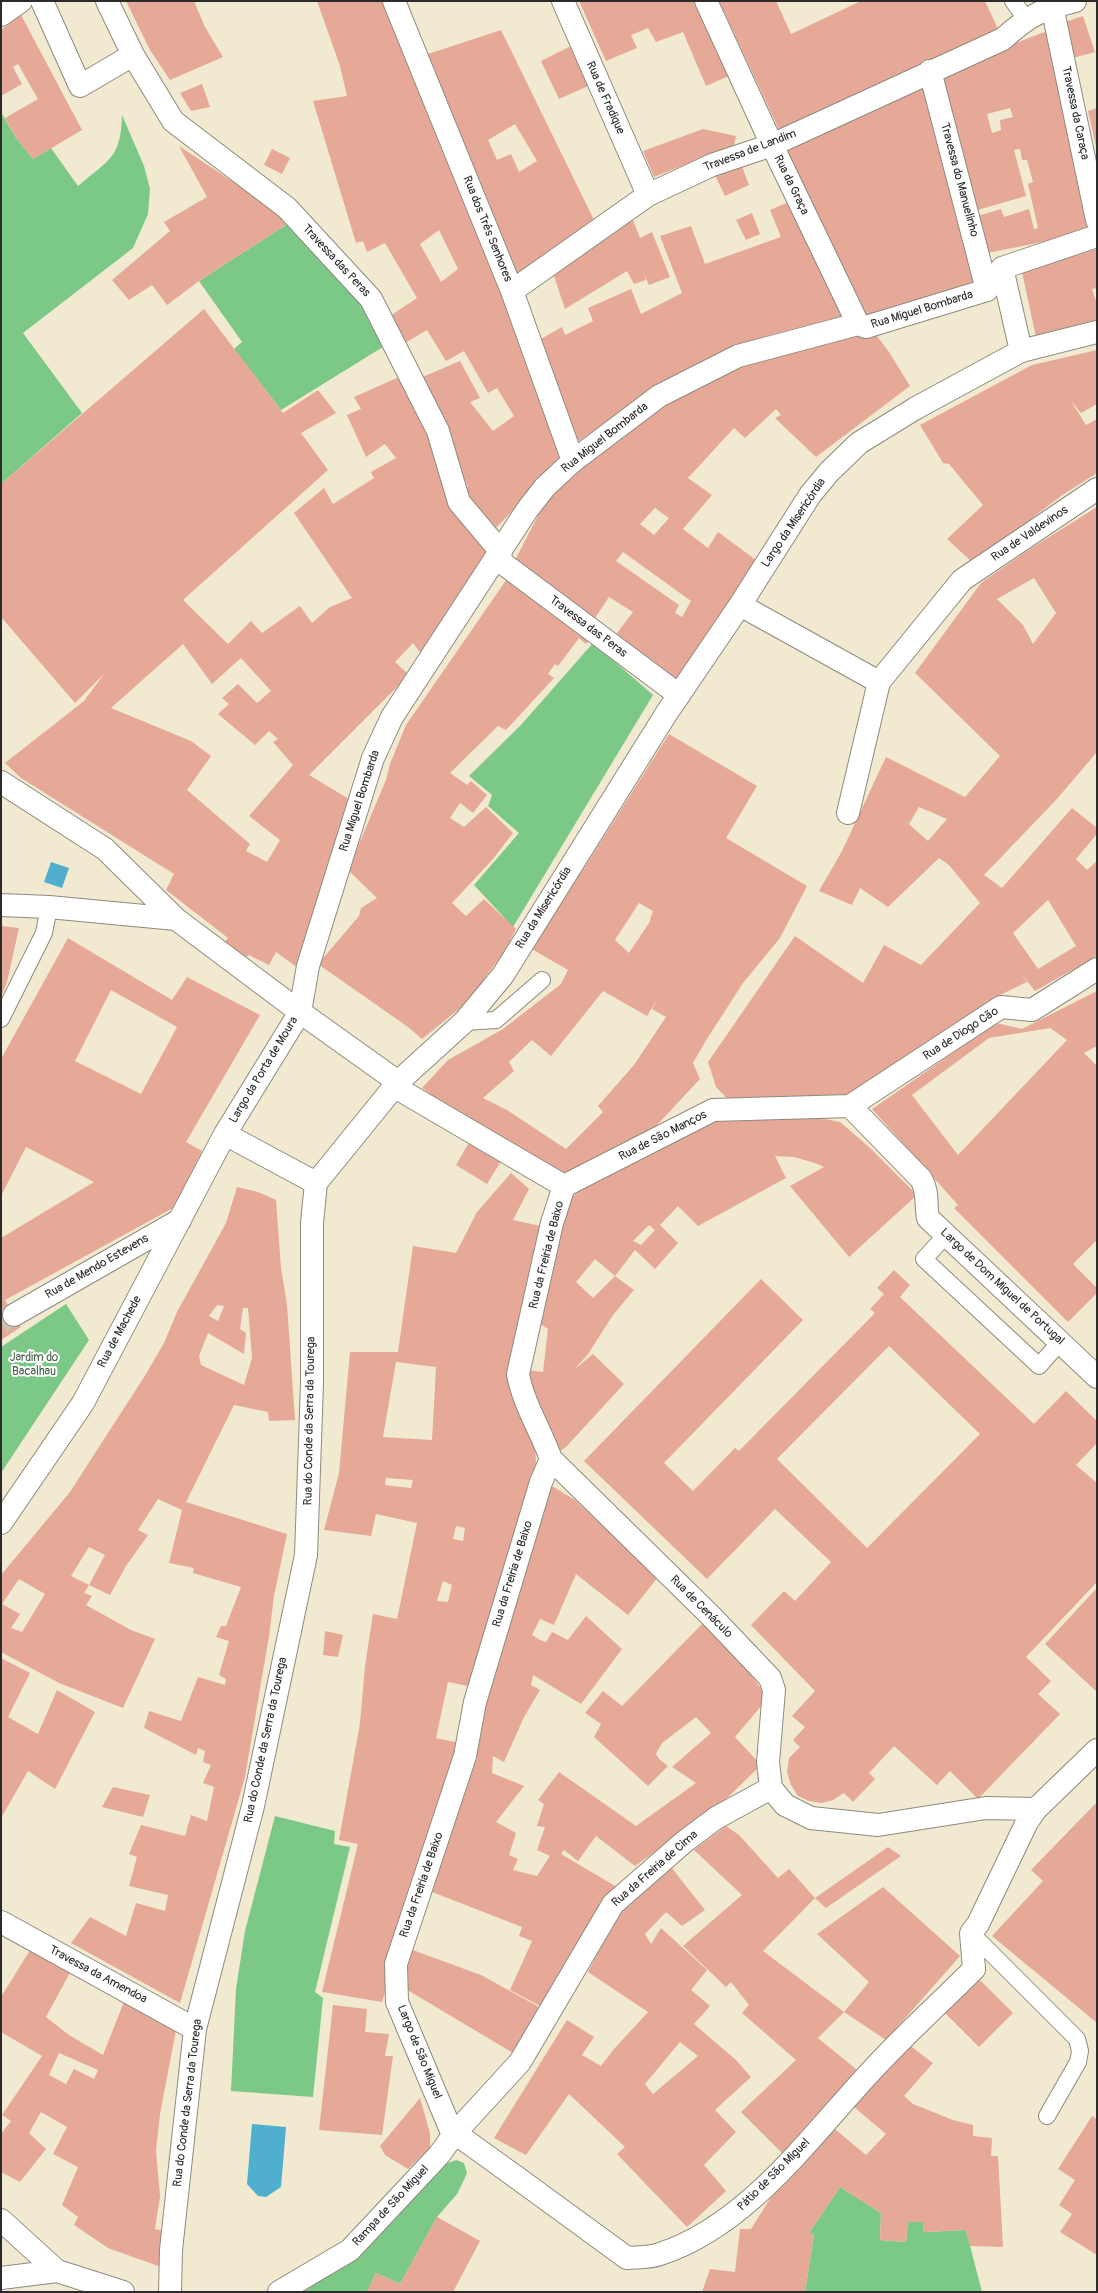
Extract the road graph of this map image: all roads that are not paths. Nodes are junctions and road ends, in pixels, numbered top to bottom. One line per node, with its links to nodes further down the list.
1 (21, 1): 10 (street)
2 (42, 1): 12 (street)
3 (107, 1): 12 (street, Travessa das Peras)
4 (394, 1): 20 (street, Rua dos Três Senhores)
5 (563, 1): 15 (street, Rua de Fradique)
6 (706, 1): 14 (street, Rua da Graça)
7 (1013, 1): 11 (lane)
8 (1075, 1): 9 (street, Travessa de Landim)
9 (1052, 6): 11 (street, Travessa de Landim); 16 (street, Travessa da Caraça)
10 (1, 16)
11 (1026, 19): 13 (street, Travessa de Landim)
12 (133, 55): 26 (street, Travessa das Peras)
13 (930, 71): 14 (street, Travessa de Landim); 19 (street, Travessa do Manuelinho)
14 (772, 145): 15 (street, Travessa de Landim); 21 (street, Rua da Graça)
15 (648, 195): 20 (street, Travessa de Landim)
16 (1097, 220)
17 (1097, 236): 18 (street)
18 (1002, 268): 19 (street, Rua Miguel Bombarda); 23 (street)
19 (987, 290): 21 (street, Rua Miguel Bombarda)
20 (512, 291): 24 (street, Rua dos Três Senhores)
21 (858, 324): 24 (street, Rua Miguel Bombarda)
22 (1097, 332): 23 (street, Largo da Misericórdia)
23 (1021, 350): 27 (street, Largo da Misericórdia)
24 (573, 461): 26 (street, Rua Miguel Bombarda)
25 (1097, 489): 28 (street, Rua de Valdevinos)
26 (499, 555): 29 (street, Travessa das Peras); 38 (street, Rua Miguel Bombarda)
27 (740, 605): 28 (street); 29 (street, Largo da Misericórdia)
28 (879, 682): 32 (street)
29 (679, 695): 30 (street, Largo da Misericórdia)
30 (666, 714): 40 (street, Rua da Misericórdia)
31 (1, 782): 35 (street, Largo da Porta de Moura)
32 (848, 813)
33 (1, 905): 34 (street)
34 (49, 907): 35 (street); 39 (lane)
35 (176, 919): 38 (street, Largo da Porta de Moura)
36 (1097, 969): 42 (street, Rua de Diogo Cão)
37 (542, 980): 40 (lane)
38 (300, 1012): 41 (street, Largo da Porta de Moura); 43 (street, Largo da Porta de Moura)
39 (1, 1019)
40 (464, 1022): 41 (street, Rua da Misericórdia)
41 (396, 1084): 44 (street); 45 (street)
42 (850, 1106): 45 (street, Rua de São Manços); 47 (street, Largo de Dom Miguel de Portugal)
43 (226, 1134): 44 (street, Largo da Porta de Moura); 46 (street, Rua de Machede)
44 (316, 1183): 59 (street, Rua do Conde da Serra da Tourega)
45 (564, 1186): 51 (street, Rua da Freiria de Baixo)
46 (180, 1220): 48 (street, Rua de Mendo Estevens); 52 (street, Rua de Machede)
47 (946, 1235): 49 (street, Largo de Dom Miguel de Portugal); 49 (lane)
48 (14, 1315)
49 (1060, 1342): 50 (street, Largo de Dom Miguel de Portugal)
50 (1097, 1377)
51 (551, 1459): 54 (street, Rua de Cenáculo); 58 (street, Rua da Freiria de Baixo)
52 (1, 1523)
53 (1097, 1750): 55 (street)
54 (771, 1788): 55 (street); 61 (street, Rua da Freiria de Cima)
55 (1036, 1809): 57 (street)
56 (1, 1922): 59 (street, Travessa da Amendoa)
57 (970, 1933): 60 (lane); 61 (street, Pátio de São Miguel)
58 (396, 1964): 61 (street, Largo de São Miguel)
59 (196, 2029): 66 (street, Rua do Conde da Serra da Tourega)
60 (1047, 2116)
61 (454, 2134): 67 (street, Rampa de São Miguel)
62 (1, 2220): 63 (street)
63 (57, 2271): 64 (street); 65 (street)
64 (1, 2278)
65 (123, 2292)
66 (170, 2292)
67 (280, 2292)

